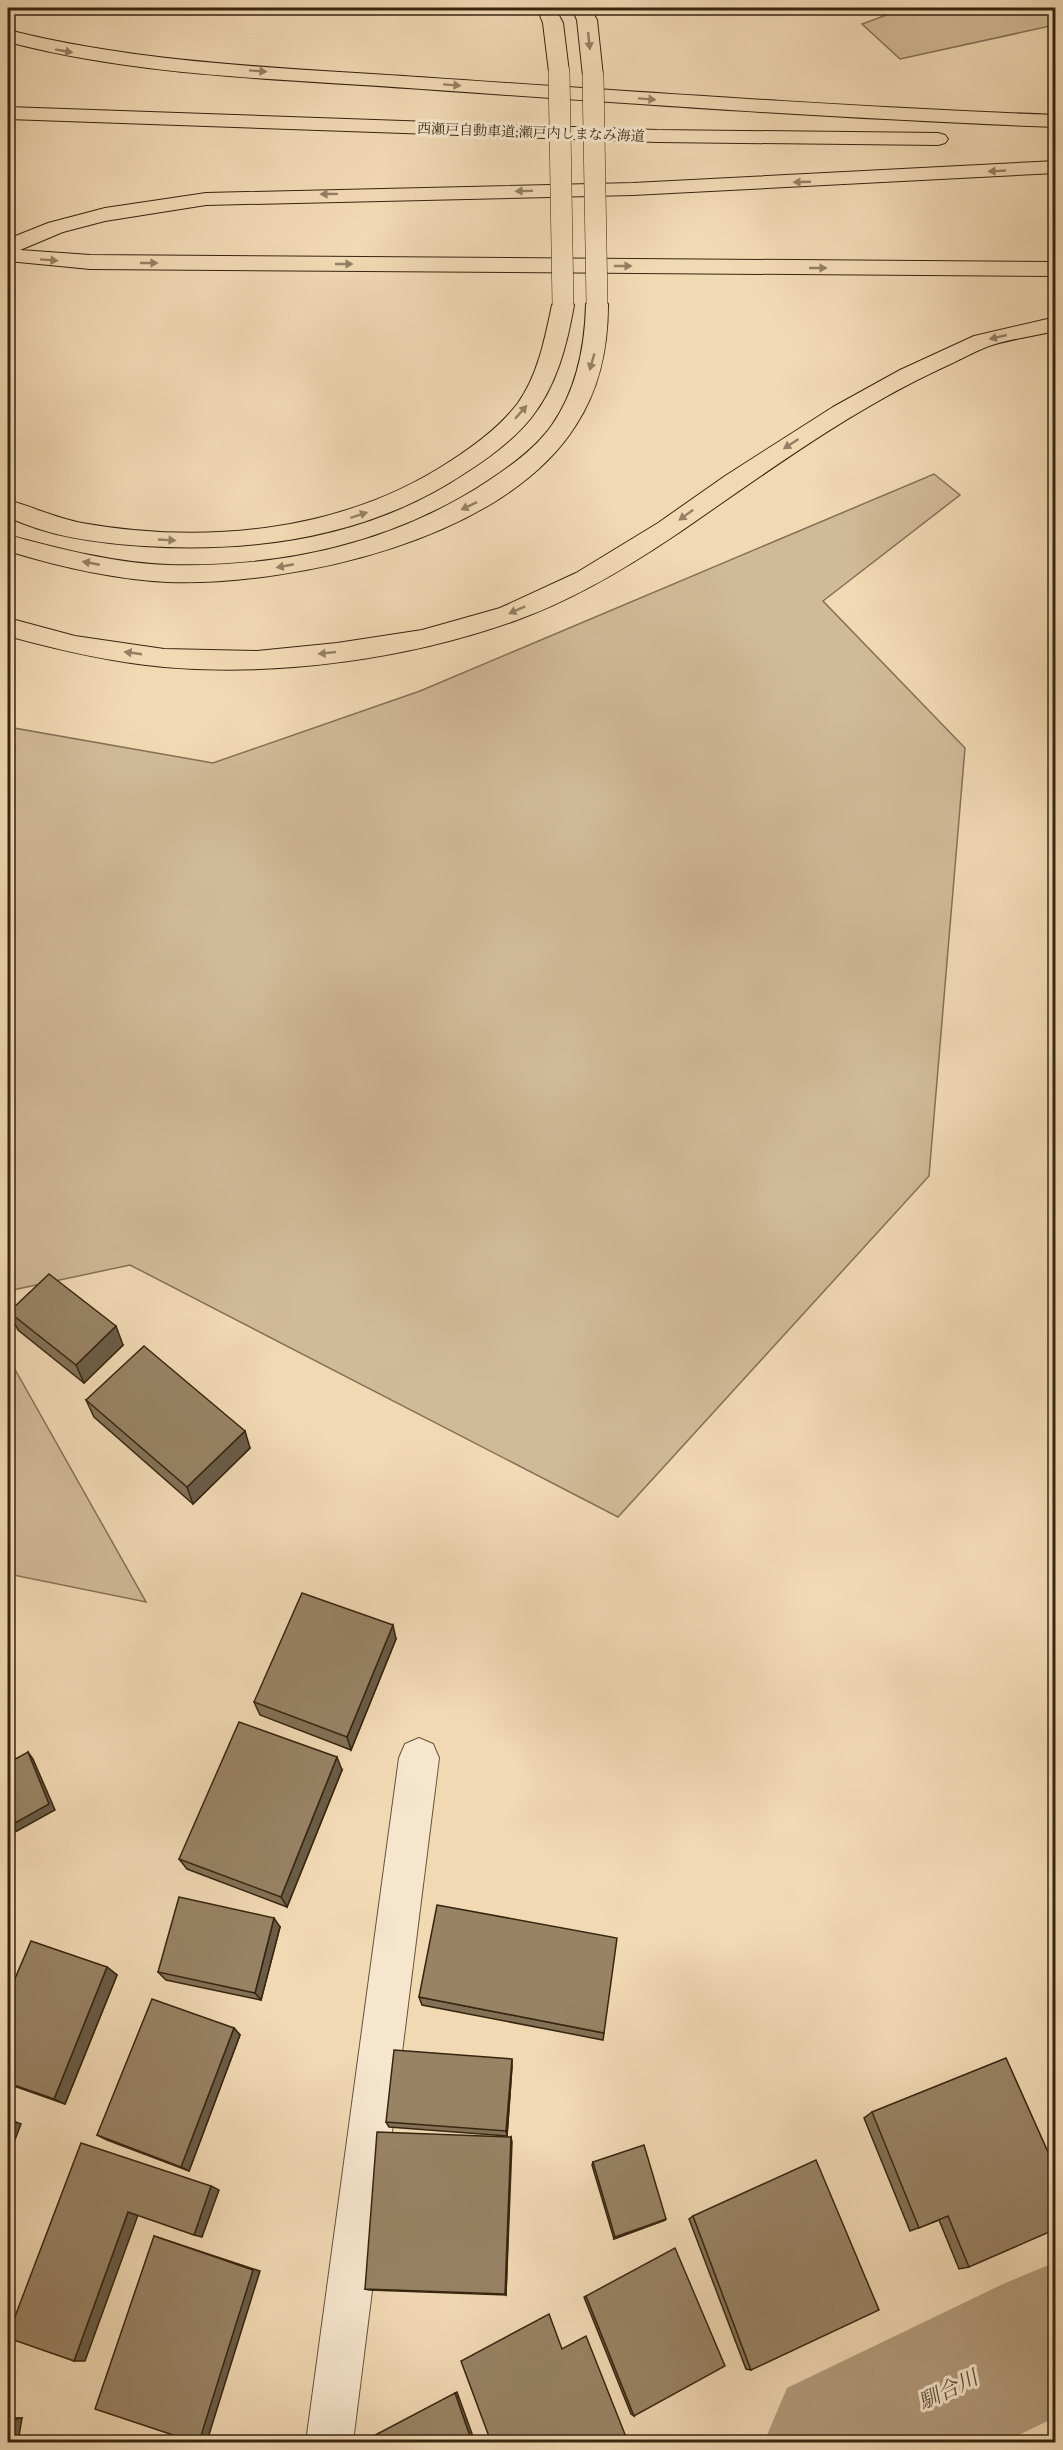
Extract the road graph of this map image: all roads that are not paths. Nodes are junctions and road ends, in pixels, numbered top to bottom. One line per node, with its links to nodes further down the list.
1 (546, 8): 14 (highway, one-way to 1, bridge)
2 (581, 8): 15 (highway, one-way to 15, bridge)
3 (8, 36): 5 (highway, one-way to 5)
4 (8, 113): 6 (highway, 西瀬戸自動車道;瀬戸内しまなみ海道)
5 (1056, 121)
6 (962, 139)
7 (1009, 139): 8 (highway)
8 (1056, 139)
9 (1056, 167): 10 (highway, one-way to 10)
10 (8, 247)
11 (8, 255): 12 (highway, one-way to 12)
12 (1056, 269)
13 (1056, 324): 16 (highway, one-way to 16)
14 (8, 508)
15 (8, 543)
16 (8, 627)
17 (418, 1758): 18 (street)
18 (329, 2442)

